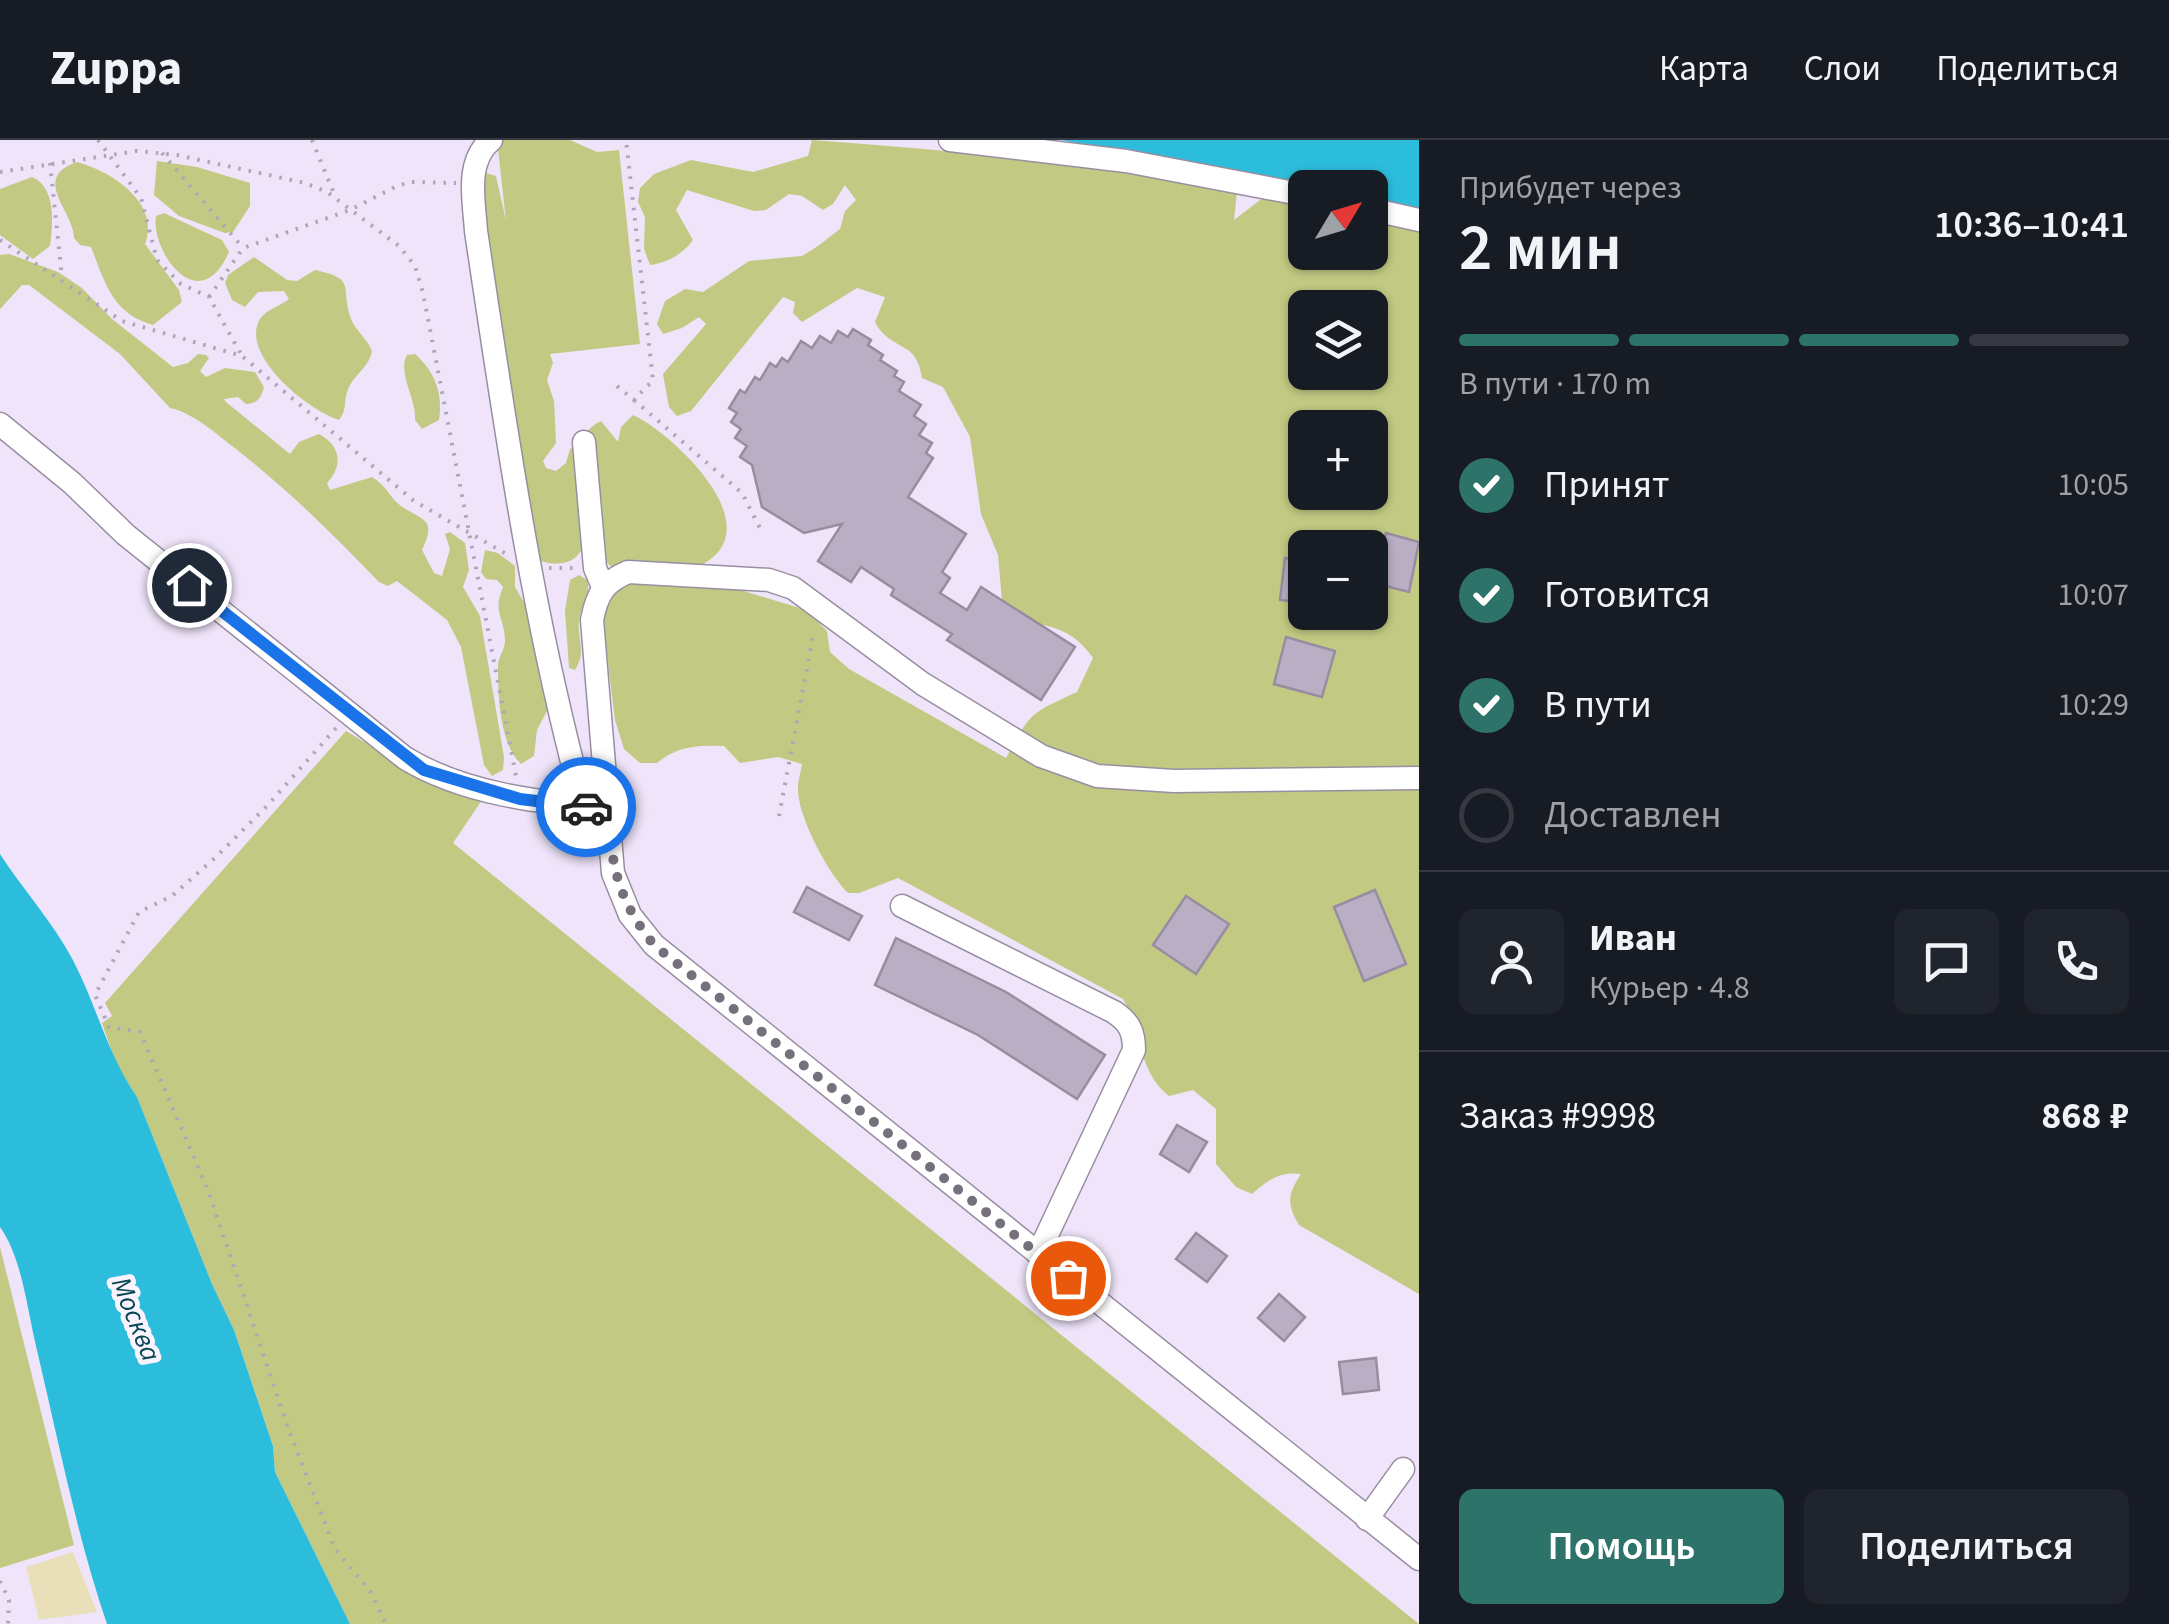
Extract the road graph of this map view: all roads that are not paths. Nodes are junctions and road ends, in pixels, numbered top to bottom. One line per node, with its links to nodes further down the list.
1 (492, 140): 10 (street)
2 (950, 140): 3 (street)
3 (1288, 192)
4 (1388, 213): 5 (street)
5 (1419, 220)
6 (0, 424): 10 (street)
7 (584, 442): 8 (street)
8 (599, 577): 9 (street); 10 (street)
9 (1419, 778)
10 (595, 808): 12 (street)
11 (902, 906): 12 (street)
12 (1038, 1254): 14 (street)
13 (1403, 1469): 14 (street)
14 (1367, 1519): 15 (street)
15 (1419, 1560)

